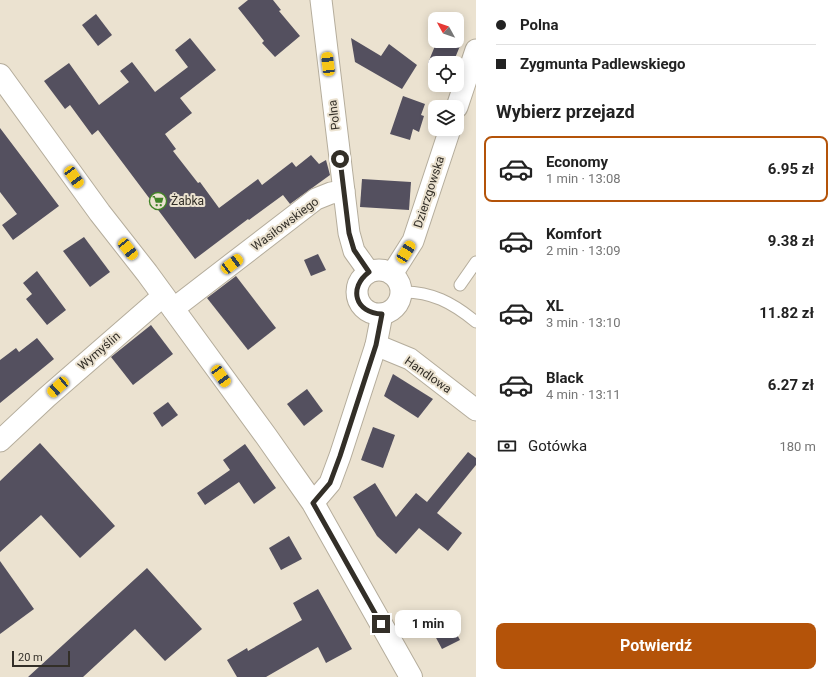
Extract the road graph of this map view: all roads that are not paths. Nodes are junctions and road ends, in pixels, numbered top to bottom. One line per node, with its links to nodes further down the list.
1 (320, 0): 7 (street, Polna)
2 (476, 50): 3 (street)
3 (472, 72): 5 (street)
4 (0, 75): 12 (street)
5 (460, 100)
6 (448, 136): 10 (street, Dzierzgowska)
7 (344, 190): 9 (street, Polna); 12 (street, Wasiłowskiego)
8 (476, 262): 11 (lane)
9 (369, 272): 10 (street); 13 (street)
10 (397, 283): 13 (street, Dzierzgowska); 14 (lane)
11 (460, 286)
12 (168, 302): 17 (street, Wymyślin); 18 (street)
13 (382, 314): 15 (street)
14 (476, 322)
15 (376, 345): 16 (street, Handlowa); 18 (street)
16 (476, 410)
17 (1, 436)
18 (313, 503): 19 (street)
19 (410, 677)

